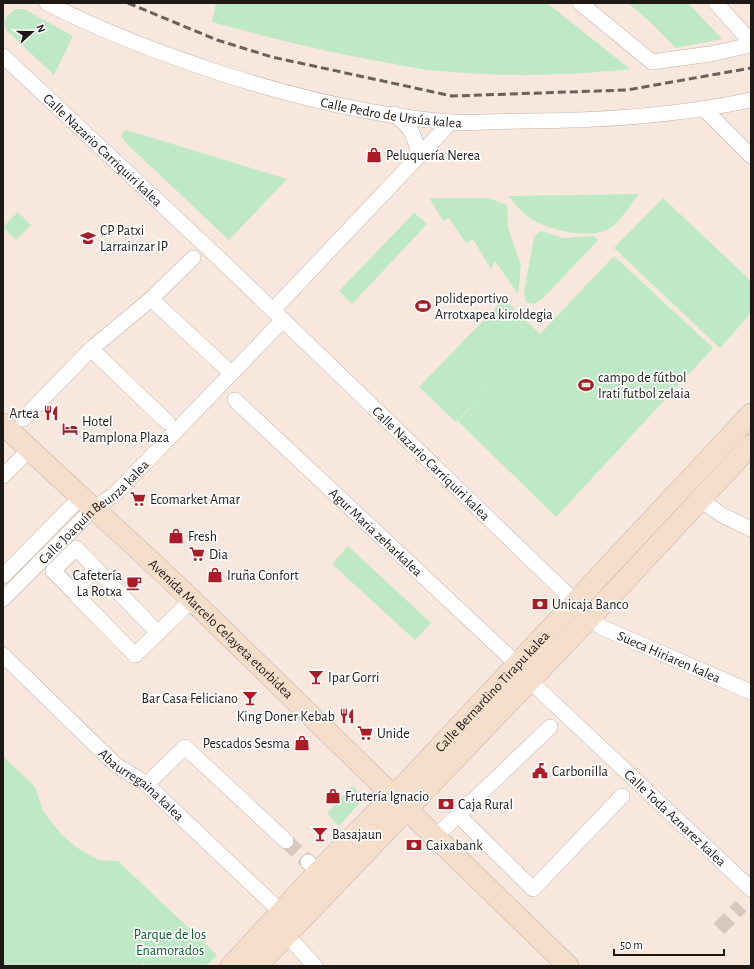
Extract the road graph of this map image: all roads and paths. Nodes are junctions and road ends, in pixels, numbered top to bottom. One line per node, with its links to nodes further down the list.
1 (48, 3): 9 (street, Calle Pedro de Ursúa kalea)
2 (580, 3): 5 (street)
3 (723, 5): 4 (street)
4 (751, 42)
5 (751, 45)
6 (3, 56): 15 (street, Calle Nazario Carriquiri kalea)
7 (751, 100): 8 (street, Calle Pedro de Ursúa kalea)
8 (705, 110): 10 (street, Calle Pedro de Ursúa kalea); 12 (street)
9 (394, 114): 10 (street, Calle Pedro de Ursúa kalea); 11 (street)
10 (451, 122): 11 (street)
11 (419, 156): 15 (street)
12 (751, 156)
13 (193, 258): 14 (street)
14 (151, 299): 16 (street); 17 (street)
15 (278, 315): 17 (street, Calle Joaquín Beunza kalea); 34 (street, Calle Nazario Carriquiri kalea)
16 (91, 349): 20 (street); 21 (street)
17 (231, 373): 27 (street, Calle Joaquín Beunza kalea)
18 (235, 400): 38 (street, Agur Maria zeharkalea)
19 (751, 414): 34 (street, Calle Bernardino Tirapu kalea)
20 (23, 419)
21 (167, 422)
22 (3, 424): 24 (street, Avenida Marcelo Celayeta etorbidea)
23 (751, 445): 26 (street, Calle Bernardino Tirapu kalea)
24 (29, 450): 25 (street); 27 (street, Avenida Marcelo Celayeta etorbidea)
25 (3, 476)
26 (701, 500): 28 (street); 35 (street, Calle Bernardino Tirapu kalea)
27 (88, 502): 30 (street, Calle Joaquín Beunza kalea); 32 (street, Calle Joaquín Beunza kalea); 33 (street, Avenida Marcelo Celayeta etorbidea)
28 (751, 528)
29 (96, 569): 36 (street)
30 (3, 576)
31 (77, 596): 36 (street)
32 (3, 599)
33 (192, 600): 36 (street); 44 (street, Avenida Marcelo Celayeta etorbidea)
34 (575, 602): 35 (street, Calle Nazario Carriquiri kalea); 38 (street, Calle Bernardino Tirapu kalea)
35 (591, 616): 39 (street, Calle Bernardino Tirapu kalea); 40 (street, Sueca Hiriaren kalea)
36 (158, 632)
37 (3, 655): 49 (street, Abaurregaina kalea)
38 (517, 664): 44 (street, Calle Bernardino Tirapu kalea)
39 (530, 680): 44 (street, Calle Bernardino Tirapu kalea); 48 (street, Calle Toda Aznarez kalea)
40 (751, 692)
41 (550, 727): 45 (street)
42 (153, 778): 47 (street, Abaurregaina kalea)
43 (622, 796): 45 (street)
44 (401, 801): 46 (street, Avenida Marcelo Celayeta etorbidea); 49 (street, Calle Bernardino Tirapu kalea); 50 (street, Calle Bernardino Tirapu kalea)
45 (458, 815): 46 (street)
46 (435, 837): 54 (street, Avenida Marcelo Celayeta etorbidea)
47 (286, 841)
48 (751, 888)
49 (281, 912): 51 (street, Calle Bernardino Tirapu kalea)
50 (286, 934): 52 (street, Calle Bernardino Tirapu kalea); 53 (street)
51 (231, 966)
52 (257, 966)
53 (315, 966)
54 (568, 966)

